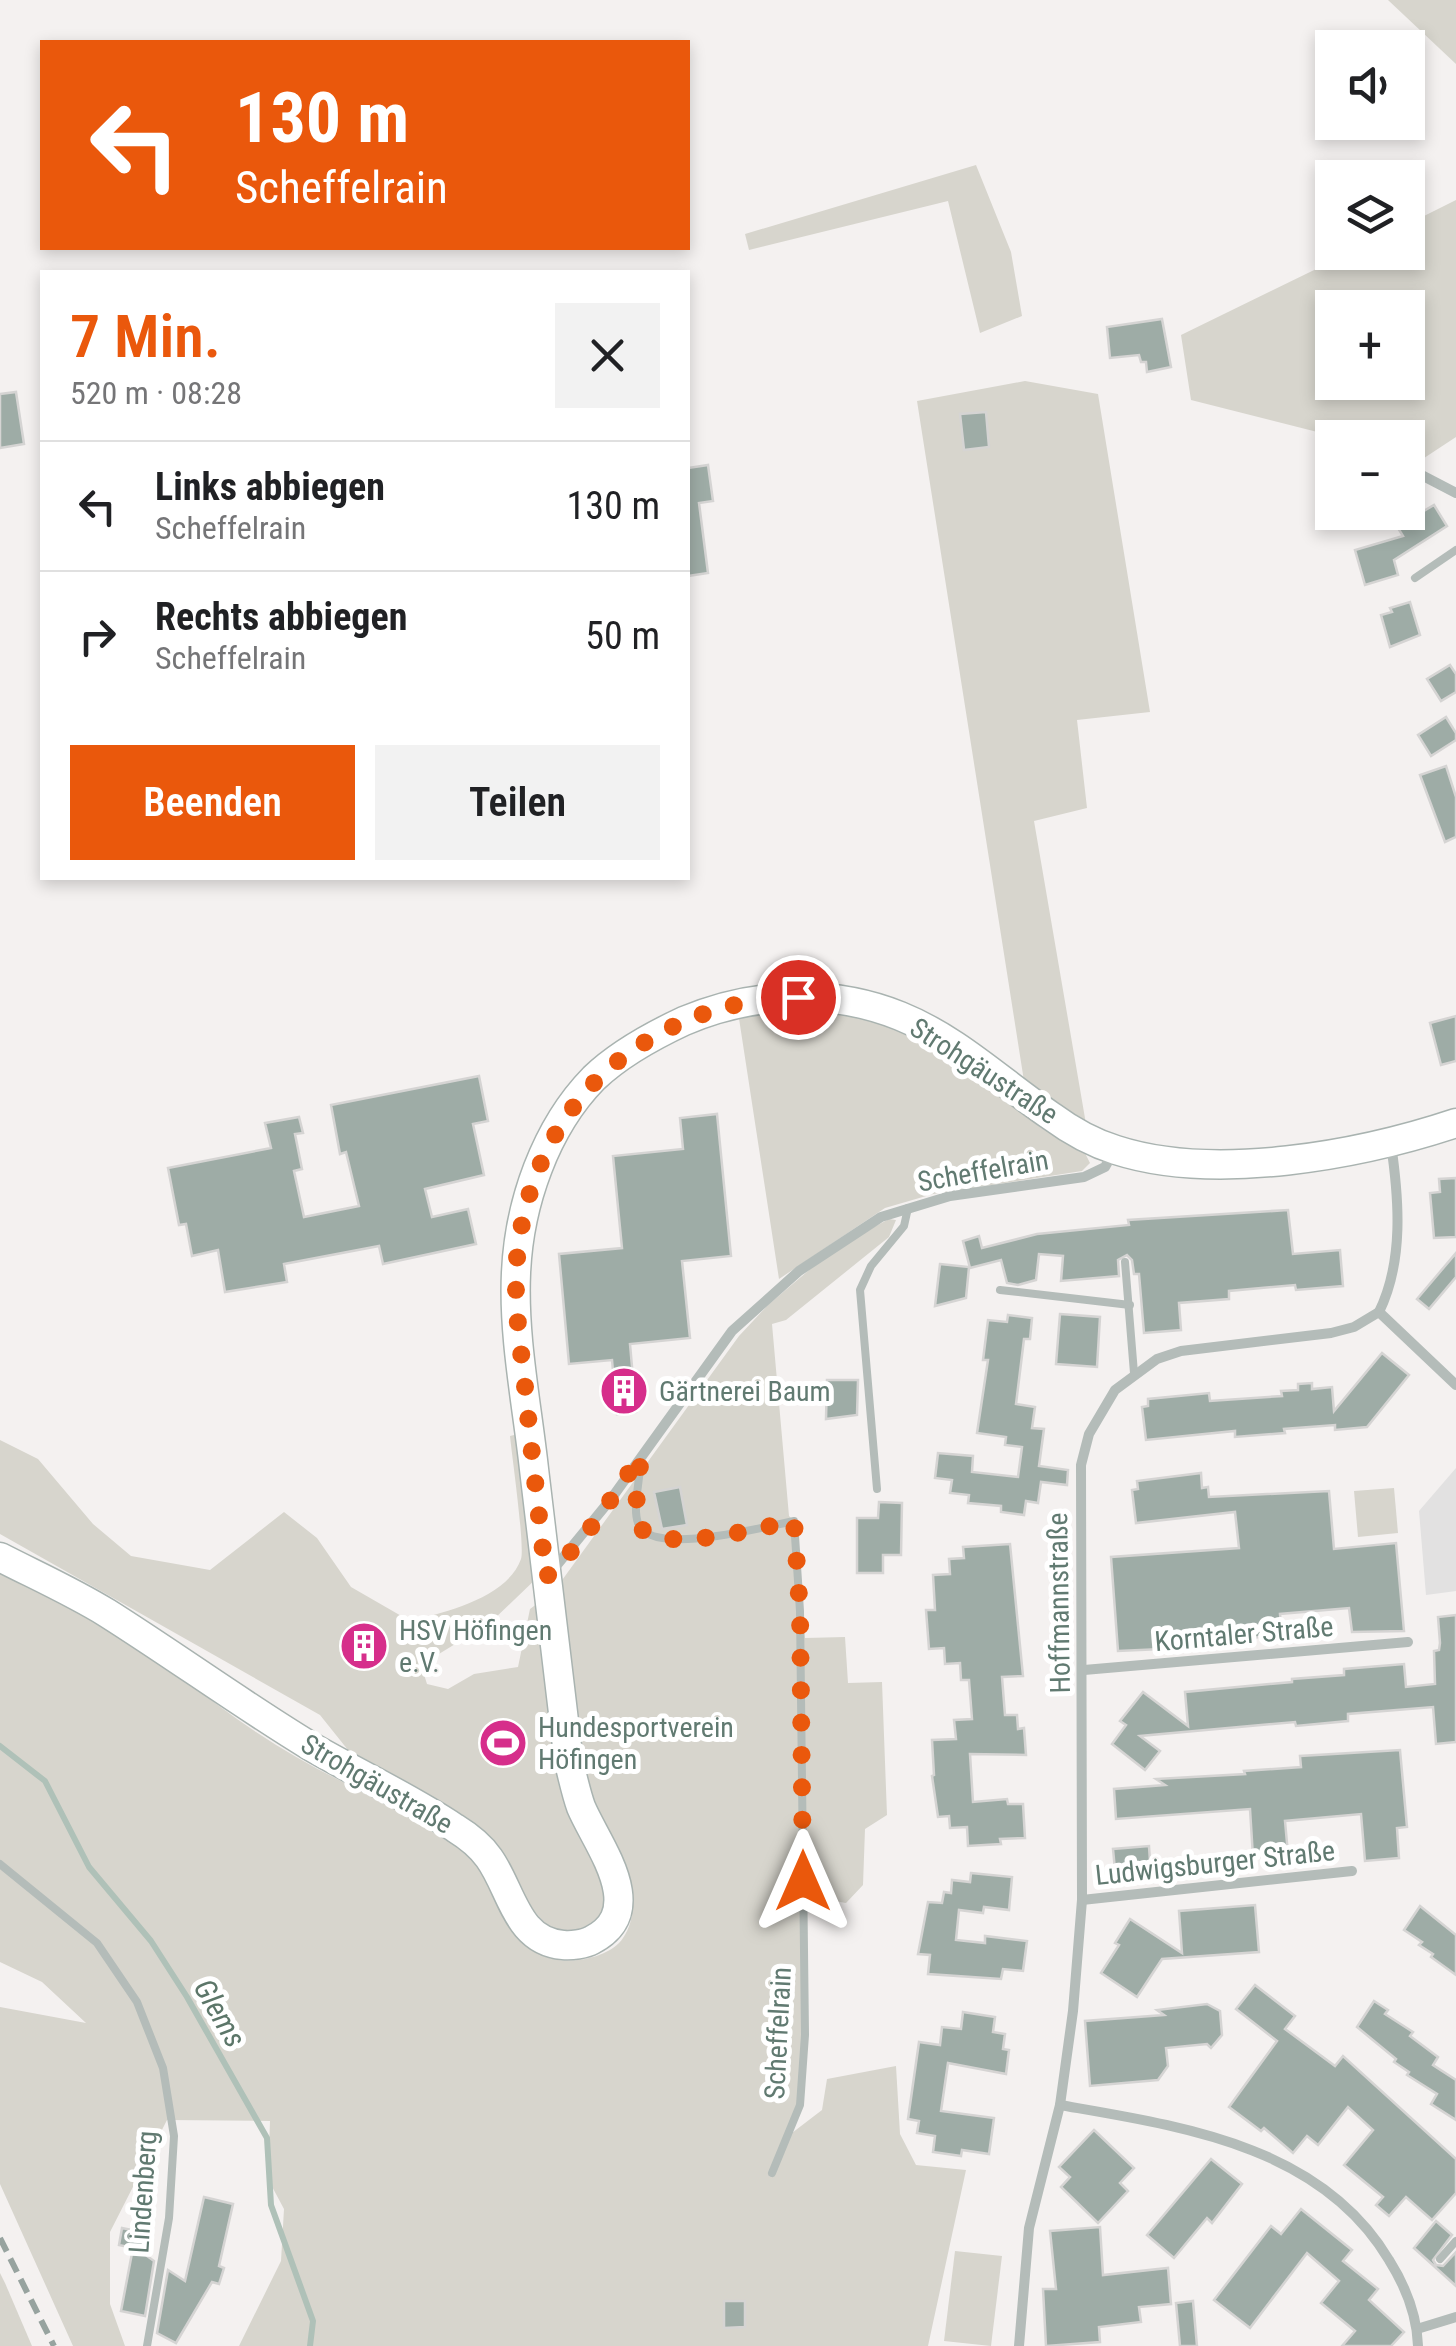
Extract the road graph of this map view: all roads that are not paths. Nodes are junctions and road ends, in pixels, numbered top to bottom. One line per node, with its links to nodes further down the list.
1 (1425, 477): 2 (street)
2 (1456, 493)
3 (1456, 550): 4 (lane)
4 (1414, 578)
5 (1456, 1123): 6 (main road, Strohgäustraße)
6 (1391, 1142): 7 (main road, Strohgäustraße); 12 (street)
7 (1114, 1150): 8 (street, Scheffelrain); 18 (main road, Strohgäustraße)
8 (908, 1208): 15 (street, Scheffelrain); 16 (lane, Scheffelrain)
9 (1125, 1262): 11 (lane)
10 (1000, 1290): 11 (lane)
11 (1130, 1305): 13 (lane)
12 (1379, 1312): 13 (street, Hoffmannstraße); 14 (street)
13 (1134, 1372): 20 (street, Hoffmannstraße)
14 (1456, 1384)
15 (640, 1456): 18 (street, Scheffelrain); 25 (lane, Scheffelrain)
16 (878, 1488)
17 (0, 1557): 18 (main road, Strohgäustraße)
18 (546, 1577)
19 (1408, 1642): 20 (street, Korntaler Straße)
20 (1084, 1670): 23 (street, Hoffmannstraße)
21 (0, 1864): 30 (lane, Lindenberg)
22 (1352, 1871): 23 (street, Ludwigsburger Straße)
23 (1082, 1900): 24 (street, Hoffmannstraße)
24 (1060, 2105): 29 (street); 31 (street, Hoffmannstraße)
25 (772, 2174)
26 (1456, 2241): 27 (lane)
27 (1440, 2259)
28 (1455, 2318): 29 (street)
29 (1417, 2329): 32 (street)
30 (147, 2346)
31 (1019, 2346)
32 (1418, 2346)

